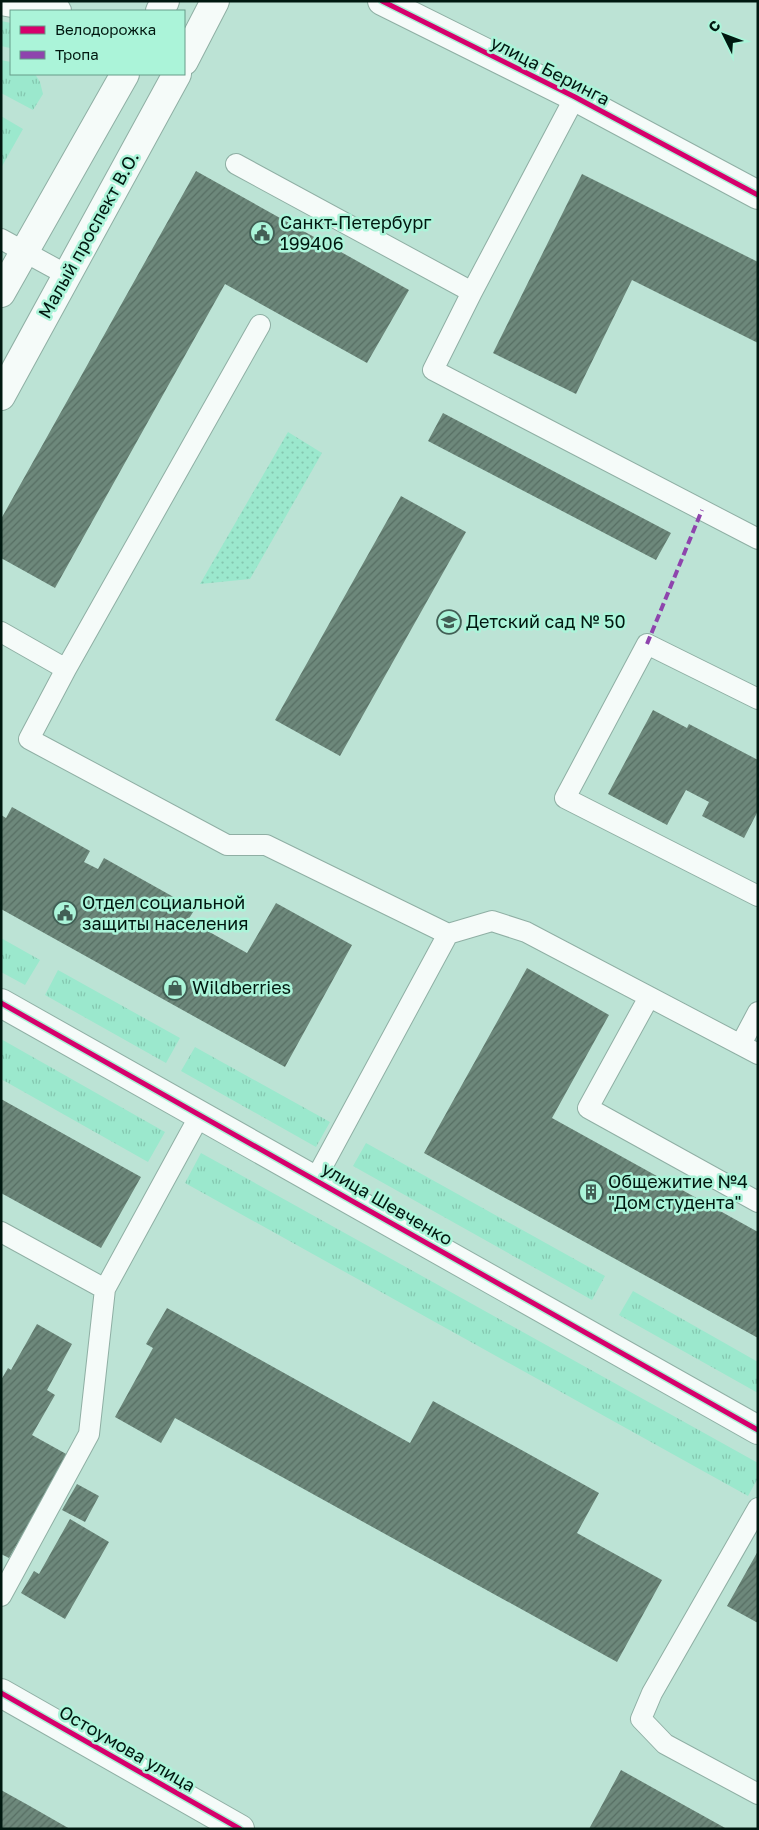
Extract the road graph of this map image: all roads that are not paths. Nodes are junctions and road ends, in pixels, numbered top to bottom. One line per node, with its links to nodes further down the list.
1 (179, 1): 6 (street)
2 (215, 1): 7 (street)
3 (1, 2): 5 (street)
4 (388, 3): 10 (street, улица Беринга)
5 (51, 10)
6 (167, 10)
7 (185, 59)
8 (124, 75): 13 (street)
9 (176, 75): 14 (street, Малый проспект В.О.)
10 (575, 97): 12 (street, улица Беринга); 15 (lane)
11 (236, 164): 15 (lane)
12 (758, 195)
13 (13, 246): 14 (lane); 16 (street)
14 (67, 275): 18 (street, Малый проспект В.О.)
15 (472, 292): 19 (lane)
16 (1, 294)
17 (260, 325): 21 (lane)
18 (1, 396)
19 (758, 539)
20 (1, 632): 21 (lane)
21 (66, 669): 24 (lane)
22 (758, 698): 23 (lane)
23 (758, 896)
24 (448, 934): 25 (lane); 30 (lane)
25 (649, 997): 28 (lane); 31 (lane)
26 (1, 1003): 29 (street, улица Шевченко)
27 (758, 1012): 28 (lane)
28 (749, 1049)
29 (200, 1115): 30 (street, улица Шевченко); 33 (lane)
30 (315, 1180): 34 (street, улица Шевченко)
31 (758, 1202)
32 (1, 1232): 33 (lane)
33 (105, 1289): 36 (lane)
34 (758, 1430)
35 (758, 1508): 38 (lane)
36 (1, 1596)
37 (1, 1693): 39 (street, Остоумова улица)
38 (758, 1794)
39 (240, 1829)

